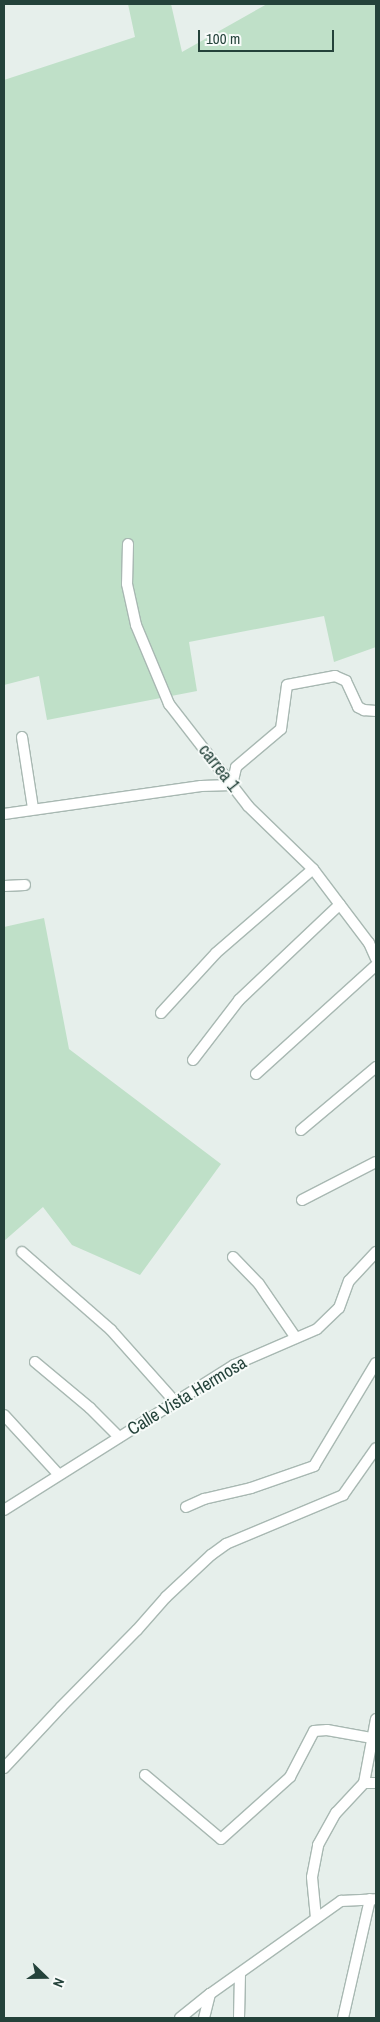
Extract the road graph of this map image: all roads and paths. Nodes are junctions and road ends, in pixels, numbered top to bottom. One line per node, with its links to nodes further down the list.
1 (128, 544): 4 (street, carrea 1)
2 (376, 711): 4 (street)
3 (22, 737): 5 (street)
4 (232, 785): 5 (street); 7 (street, carrea 1)
5 (33, 808): 6 (street)
6 (4, 814)
7 (313, 870): 10 (street, carrea 1); 13 (street)
8 (25, 884): 9 (street)
9 (4, 886)
10 (340, 904): 11 (street, carrea 1); 14 (street)
11 (376, 958)
12 (376, 965): 16 (street)
13 (161, 1013)
14 (193, 1060)
15 (376, 1068): 17 (street)
16 (256, 1074)
17 (301, 1130)
18 (376, 1162): 19 (street)
19 (302, 1200)
20 (22, 1252): 26 (street)
21 (376, 1252): 23 (street, Calle Vista Hermosa)
22 (233, 1257): 23 (street)
23 (296, 1338): 26 (street, Calle Vista Hermosa)
24 (36, 1362): 28 (street)
25 (376, 1363): 31 (street)
26 (176, 1402): 28 (street, Calle Vista Hermosa)
27 (4, 1416): 30 (street)
28 (119, 1437): 30 (street, Calle Vista Hermosa)
29 (376, 1448): 35 (street)
30 (58, 1474): 32 (street, Calle Vista Hermosa)
31 (186, 1507)
32 (4, 1510)
33 (376, 1719): 34 (street)
34 (372, 1738): 36 (street); 37 (street)
35 (4, 1768)
36 (145, 1775)
37 (364, 1783): 38 (street); 40 (street)
38 (376, 1783)
39 (373, 1899): 40 (street); 46 (street)
40 (316, 1918): 41 (street)
41 (240, 1974): 42 (street); 45 (street)
42 (210, 1994): 43 (street); 44 (street)
43 (180, 2018)
44 (204, 2018)
45 (239, 2018)
46 (344, 2018)

